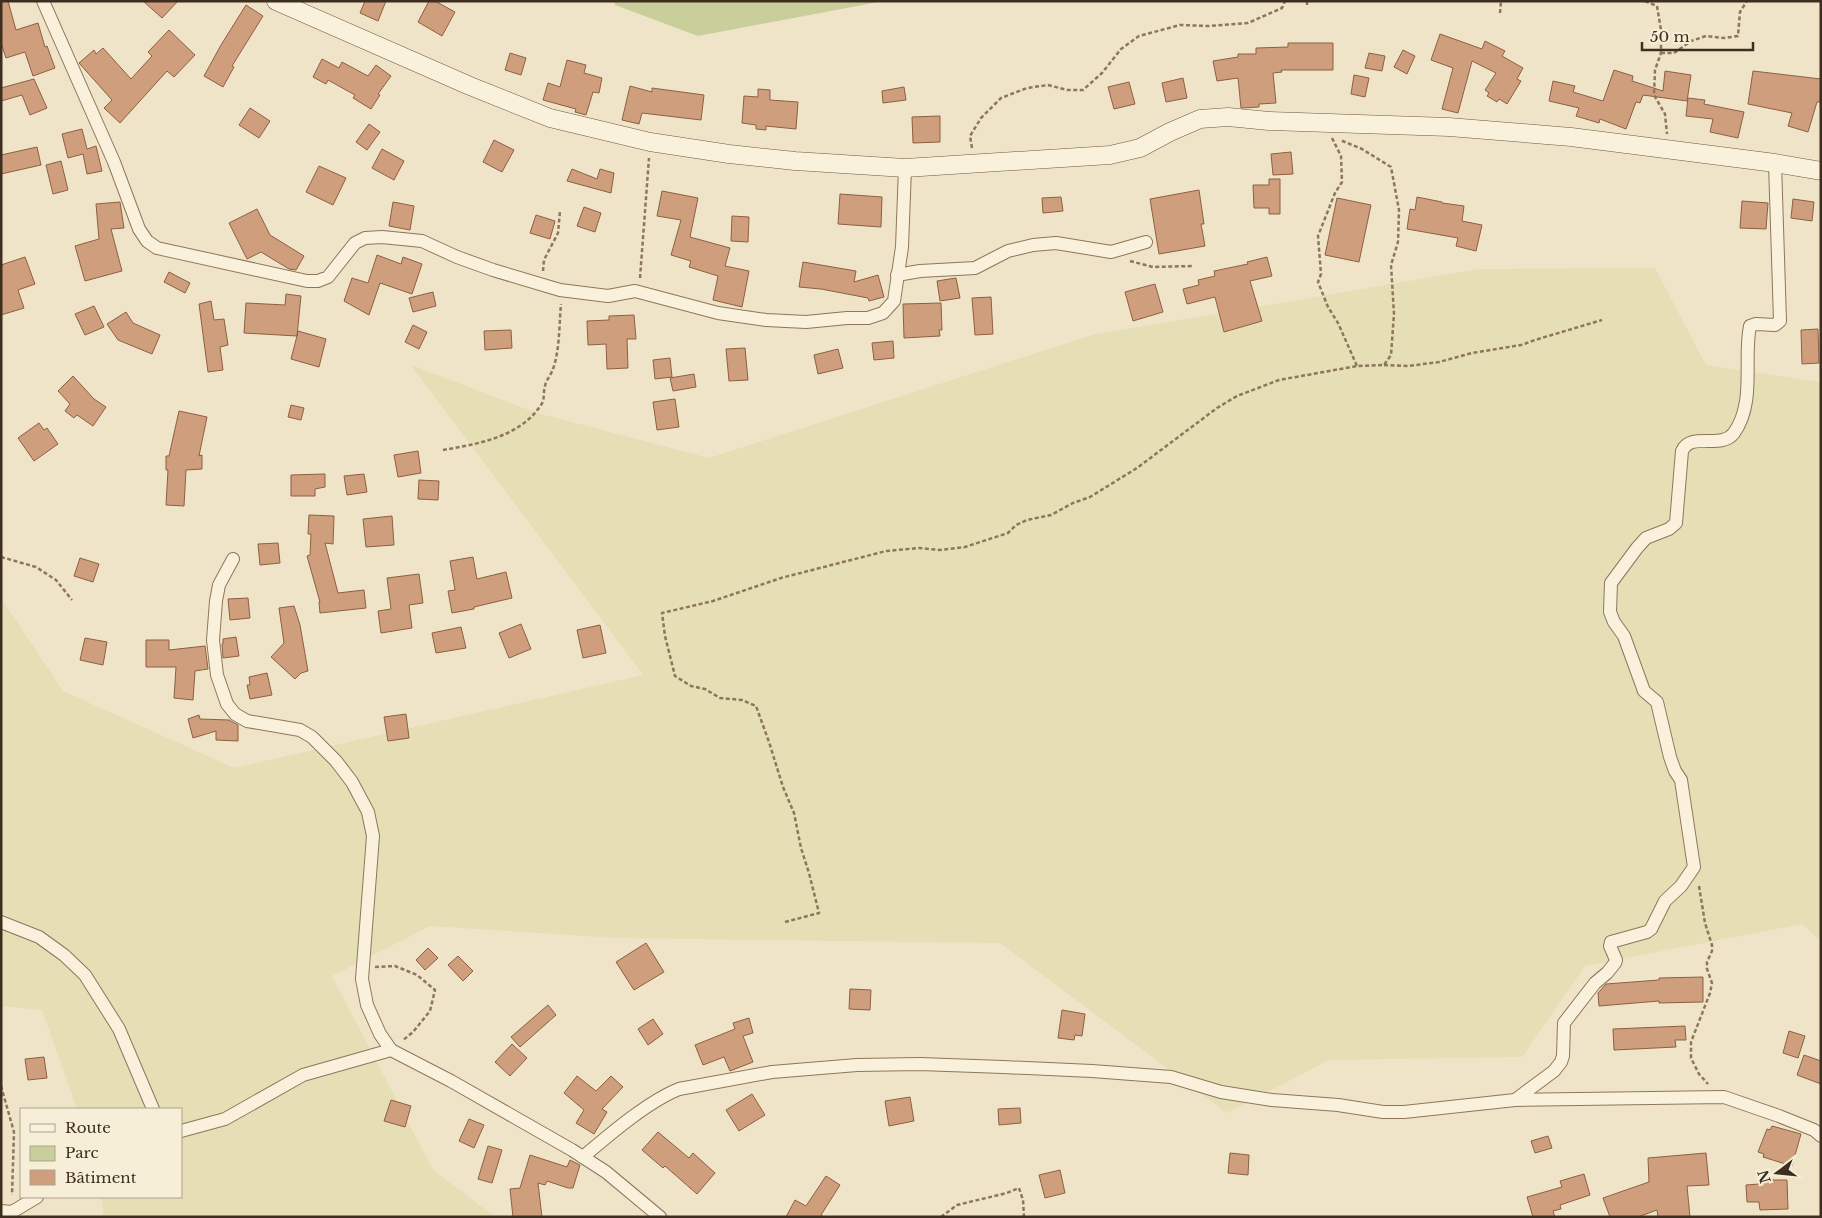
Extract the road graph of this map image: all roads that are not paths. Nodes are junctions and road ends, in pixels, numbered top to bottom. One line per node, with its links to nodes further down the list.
1 (43, 1): 7 (street)
2 (276, 1): 4 (street)
3 (1775, 163): 4 (street); 5 (street); 11 (street)
4 (905, 168): 7 (street)
5 (1821, 171)
6 (1146, 242): 7 (street)
7 (897, 275)
8 (234, 559): 10 (street)
9 (1, 922): 12 (street)
10 (391, 1050): 13 (street); 15 (street)
11 (1516, 1100): 14 (street); 15 (street)
12 (153, 1108)
13 (182, 1131)
14 (1821, 1136)
15 (583, 1157): 18 (street)
16 (35, 1198): 17 (street)
17 (8, 1213)
18 (660, 1217)

